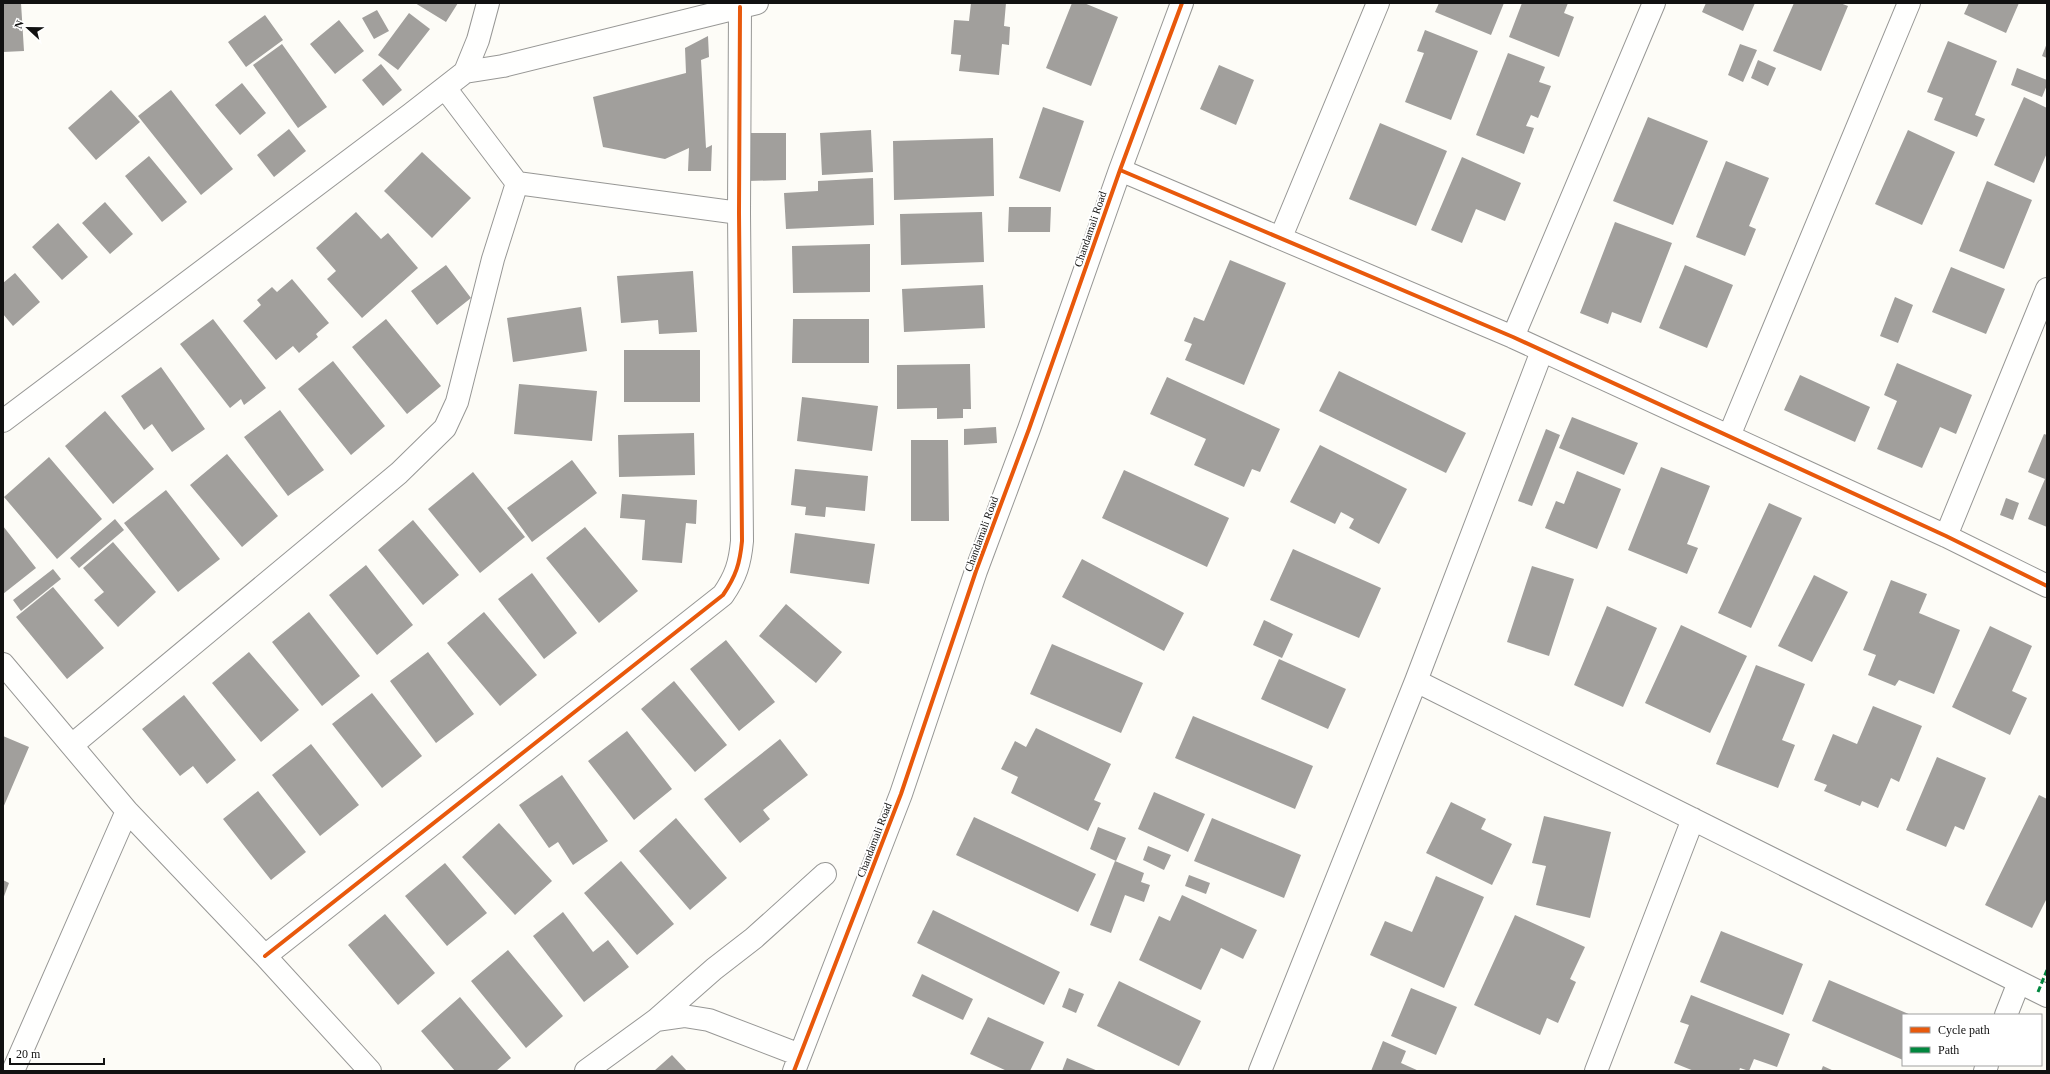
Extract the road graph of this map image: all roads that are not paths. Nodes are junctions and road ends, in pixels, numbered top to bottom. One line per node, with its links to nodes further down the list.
1 (488, 3): 7 (street)
2 (1182, 3): 9 (street, Chandamali Road)
3 (1378, 3): 12 (street)
4 (1654, 3): 14 (street)
5 (1909, 3): 17 (street)
6 (749, 5): 7 (street); 11 (street)
7 (465, 72): 8 (street)
8 (445, 88): 10 (street); 16 (street)
9 (1120, 170): 12 (street); 31 (street, Chandamali Road)
10 (517, 183): 11 (street); 22 (street)
11 (739, 213): 26 (street)
12 (1281, 237): 14 (street)
13 (2047, 289): 18 (street)
14 (1513, 337): 15 (street)
15 (1542, 351): 17 (street); 21 (street)
16 (3, 421)
17 (1730, 436): 18 (street)
18 (1946, 536): 19 (street)
19 (2047, 586)
20 (3, 664): 22 (street)
21 (1416, 681): 24 (street); 35 (street)
22 (72, 745): 23 (street)
23 (127, 811): 26 (street); 32 (street)
24 (1693, 819): 27 (street); 36 (street)
25 (825, 874): 30 (street)
26 (265, 956): 33 (street)
27 (2019, 982): 28 (street); 29 (street)
28 (2047, 996)
29 (2006, 1014)
30 (656, 1020): 31 (street); 34 (street)
31 (797, 1063)
32 (13, 1071)
33 (370, 1071)
34 (586, 1071)
35 (1260, 1071)
36 (1596, 1071)

